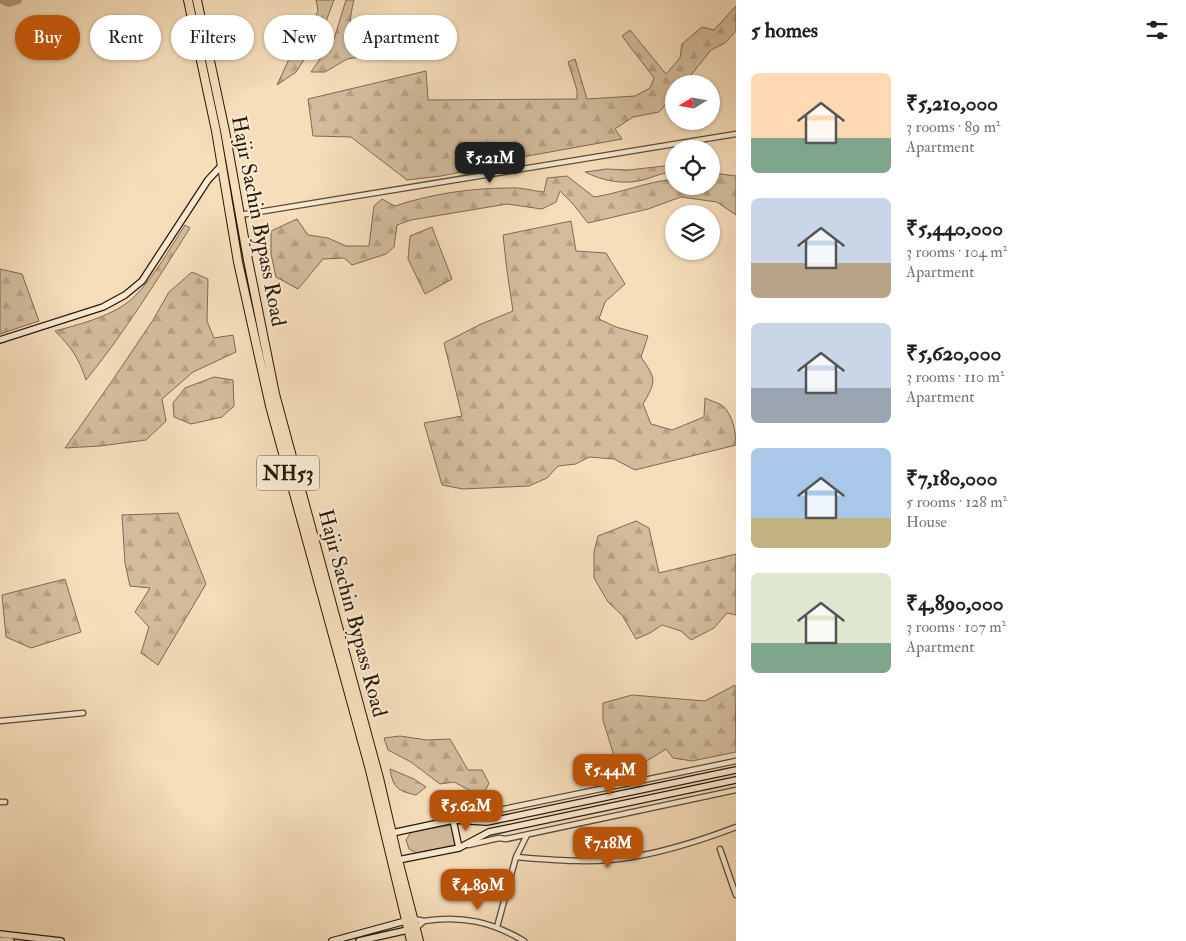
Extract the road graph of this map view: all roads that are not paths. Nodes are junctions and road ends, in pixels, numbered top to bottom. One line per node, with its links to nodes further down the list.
1 (188, 0): 4 (highway, NH53)
2 (196, 0): 5 (highway, Hajir Sachin Bypass Road / NH53)
3 (736, 134): 5 (street)
4 (222, 165): 6 (street); 22 (highway, NH53)
5 (240, 215): 15 (highway, Hajir Sachin Bypass Road / NH53)
6 (0, 340)
7 (83, 713): 8 (street)
8 (0, 721)
9 (736, 761): 13 (street)
10 (736, 770): 13 (street)
11 (736, 780): 17 (street)
12 (736, 790): 16 (street)
13 (456, 820): 15 (street); 17 (street)
14 (736, 827): 19 (street)
15 (392, 833): 20 (highway, Hajir Sachin Bypass Road / NH53)
16 (527, 835): 17 (street); 19 (street)
17 (461, 847): 20 (street)
18 (720, 848): 21 (street)
19 (516, 857): 24 (street)
20 (398, 860): 22 (highway, Hajir Sachin Bypass Road / NH53)
21 (736, 896)
22 (410, 920): 23 (street); 25 (highway, Hajir Sachin Bypass Road / NH53); 30 (street)
23 (424, 921): 24 (street); 25 (street)
24 (497, 927): 34 (street)
25 (413, 929): 31 (street); 32 (highway, NH53); 33 (highway, Hajir Sachin Bypass Road / NH53)
26 (0, 934): 29 (street)
27 (0, 940): 28 (street)
28 (11, 941)
29 (61, 941)
30 (332, 941)
31 (359, 941)
32 (411, 941)
33 (419, 941)
34 (524, 941)

